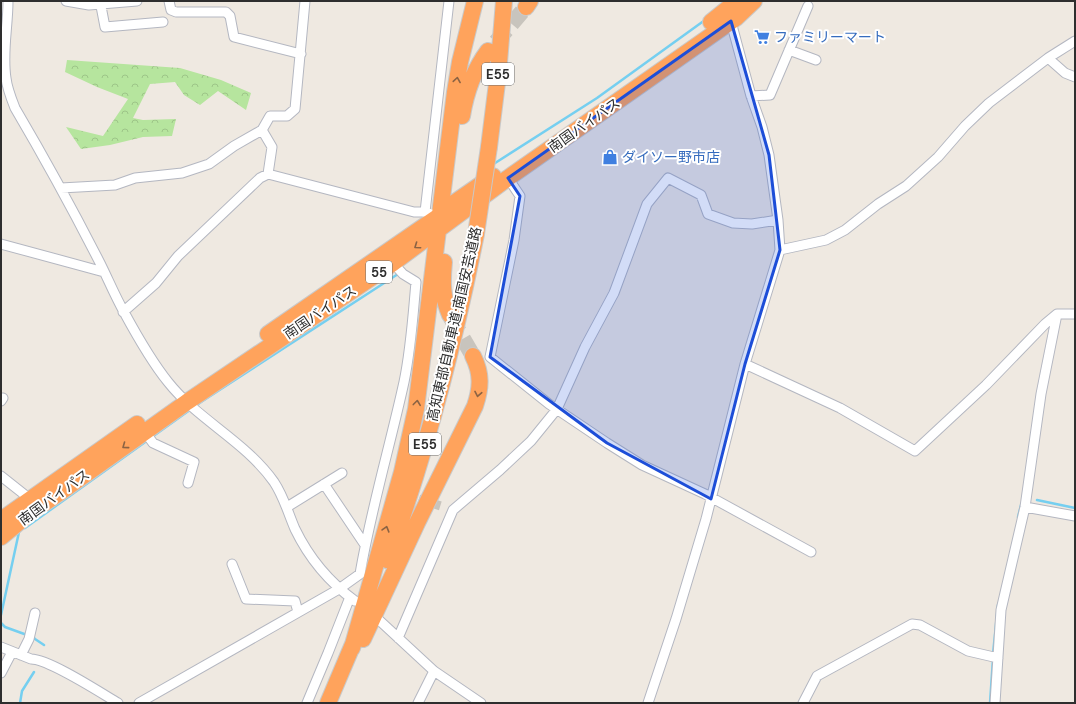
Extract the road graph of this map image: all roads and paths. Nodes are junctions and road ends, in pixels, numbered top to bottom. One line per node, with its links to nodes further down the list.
1 (8, 1): 25 (street)
2 (66, 1): 10 (street)
3 (137, 1): 10 (street)
4 (169, 1): 17 (street)
5 (305, 1): 17 (street)
6 (449, 1): 27 (street)
7 (475, 1): 27 (highway, one-way to 7)
8 (504, 1): 64 (highway, 高知東部自動車道;南国安芸道路 / E55, bridge)
9 (754, 1): 12 (highway, 南国バイパス / 55)
10 (100, 2): 13 (street)
11 (808, 6): 15 (street)
12 (732, 11): 21 (street); 24 (highway, 南国バイパス / 55); 26 (highway, 南国バイパス / 55)
13 (163, 22)
14 (1075, 41): 18 (street)
15 (789, 50): 19 (street); 21 (street)
16 (488, 51): 26 (highway)
17 (301, 54): 22 (street)
18 (1048, 58): 20 (street); 30 (street)
19 (816, 60)
20 (1075, 77)
21 (751, 96): 28 (street)
22 (262, 130): 23 (street); 25 (street)
23 (268, 174): 27 (street); 33 (street)
24 (508, 178): 27 (highway, 南国バイパス / 55); 40 (street)
25 (61, 188): 32 (street)
26 (451, 205): 27 (highway, 南国バイパス / 55)
27 (438, 220): 31 (highway, 南国バイパス / 55, one-way to 31); 36 (highway); 39 (highway, 南国バイパス / 55); 64 (highway, one-way to 27)
28 (778, 220): 30 (street); 40 (street)
29 (1, 244): 32 (street)
30 (780, 250): 38 (street)
31 (393, 263): 39 (highway, 南国バイパス / 55); 46 (street)
32 (104, 272): 33 (street)
33 (123, 312): 39 (street)
34 (1057, 314): 35 (street); 38 (street); 51 (street)
35 (1075, 314)
36 (450, 315)
37 (473, 356): 72 (highway, one-way to 72)
38 (745, 364): 49 (street)
39 (189, 403): 41 (highway, 南国バイパス / 55); 48 (highway, 南国バイパス / 55); 50 (street)
40 (557, 410): 49 (street); 62 (street)
41 (145, 432): 44 (street); 54 (highway, 南国バイパス / 55, one-way to 54)
42 (342, 473): 45 (street)
43 (1, 476): 48 (street)
44 (188, 483)
45 (324, 484): 50 (street); 55 (street)
46 (378, 486): 47 (street); 55 (street)
47 (389, 489)
48 (30, 499): 53 (highway, 南国バイパス / 55)
49 (711, 499): 56 (street); 75 (street)
50 (287, 507): 58 (street)
51 (1025, 507): 52 (street); 66 (street)
52 (1075, 516)
53 (1, 520)
54 (1, 537)
55 (365, 545): 58 (street)
56 (811, 552)
57 (232, 564): 60 (street)
58 (339, 589): 60 (street); 71 (street)
59 (35, 612): 65 (street)
60 (298, 612): 70 (street)
61 (380, 621): 62 (street)
62 (398, 638): 67 (street)
63 (1, 647): 65 (street)
64 (352, 648): 72 (highway, 高知東部自動車道;南国安芸道路 / E55)
65 (16, 654): 68 (street); 69 (street)
66 (998, 658): 76 (street); 77 (street)
67 (434, 671): 73 (street); 74 (street)
68 (1, 673)
69 (118, 703)
70 (139, 703)
71 (307, 703)
72 (329, 703)
73 (418, 703)
74 (481, 703)
75 (648, 703)
76 (803, 703)
77 (995, 703)

